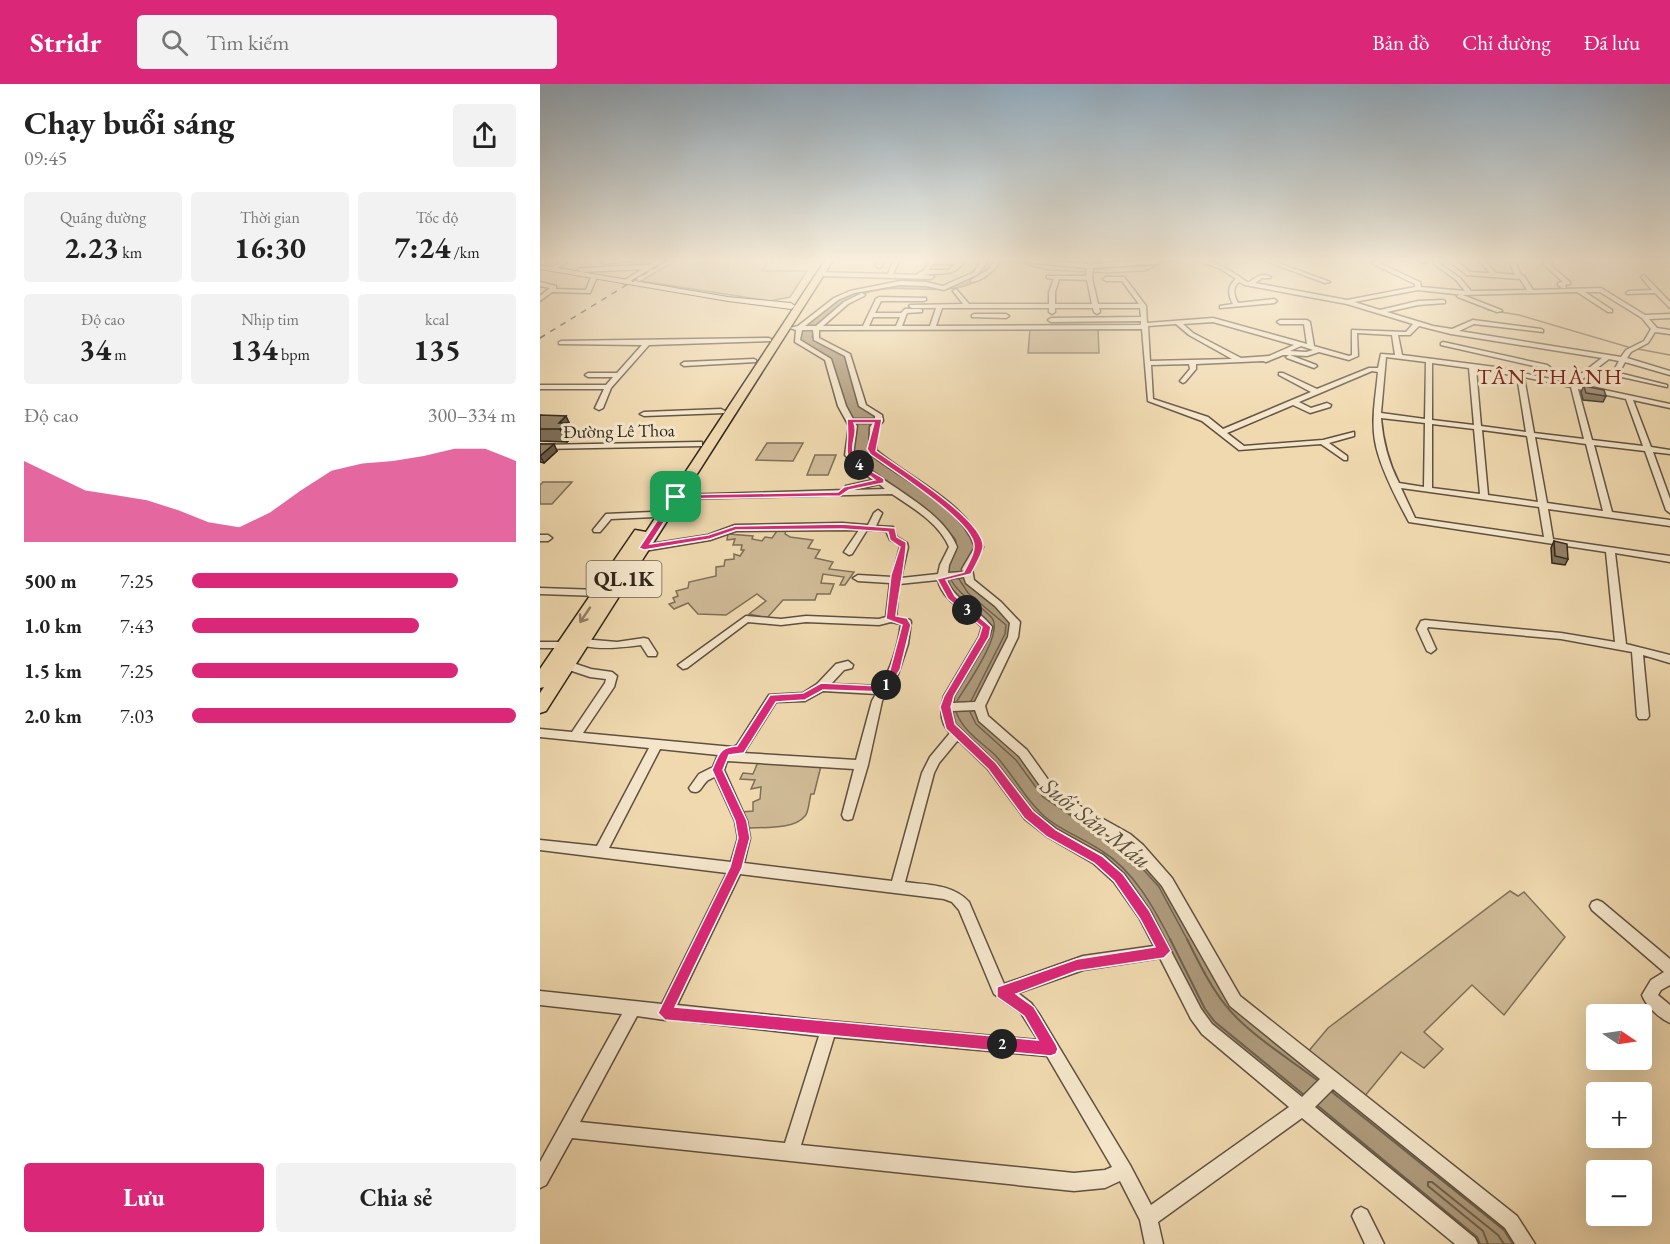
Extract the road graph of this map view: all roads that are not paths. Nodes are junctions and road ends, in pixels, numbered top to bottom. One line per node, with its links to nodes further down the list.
1 (790, 313): 41 (main road, QL.1K)
2 (792, 313): 26 (main road, QL.1K)
3 (819, 313): 33 (street)
4 (836, 313): 34 (street)
5 (937, 313): 30 (street)
6 (1051, 313): 19 (street)
7 (1097, 313): 18 (street)
8 (1143, 313): 22 (street)
9 (1384, 313): 23 (street)
10 (1638, 313): 17 (street)
11 (838, 314): 27 (street)
12 (871, 315): 13 (street); 28 (street)
13 (904, 315): 29 (street)
14 (974, 316): 15 (street); 31 (street)
15 (1006, 316): 32 (street)
16 (1670, 316): 17 (street)
17 (1644, 317): 35 (street)
18 (1097, 319): 19 (street); 22 (street); 25 (street)
19 (1051, 320): 24 (street)
20 (1177, 322): 22 (street); 44 (street); 55 (street)
21 (1280, 322): 47 (street)
22 (1143, 324): 25 (street); 60 (street)
23 (1418, 324): 37 (street); 39 (street)
24 (1051, 327): 25 (street); 32 (street)
25 (1097, 327)
26 (786, 328): 33 (street); 96 (main road, QL.1K)
27 (826, 328): 28 (street); 34 (street)
28 (865, 328): 29 (street)
29 (898, 328): 30 (street)
30 (932, 328): 31 (street)
31 (971, 328): 32 (street)
32 (1004, 328)
33 (799, 329): 34 (street); 59 (street)
34 (817, 329): 54 (street)
35 (1654, 330): 38 (street); 57 (street)
36 (1541, 331): 37 (street)
37 (1451, 332): 46 (street)
38 (1670, 332)
39 (1395, 334): 48 (street); 50 (street)
40 (618, 338): 42 (street)
41 (769, 340): 42 (street); 58 (main road, QL.1K)
42 (646, 342): 43 (street); 72 (street)
43 (561, 343)
44 (1301, 344): 47 (street); 49 (street)
45 (1443, 344): 53 (street)
46 (1522, 344): 52 (street); 53 (street)
47 (1311, 346): 48 (street)
48 (1321, 349): 49 (street)
49 (1282, 354): 51 (street); 64 (street)
50 (1400, 357): 56 (street); 67 (street)
51 (1272, 358): 55 (street); 62 (street)
52 (1606, 358): 57 (street); 74 (street)
53 (1517, 359): 66 (street)
54 (850, 360): 59 (street); 88 (street)
55 (1239, 360): 61 (street)
56 (1429, 360): 65 (street); 89 (street)
57 (1624, 360): 68 (street); 75 (street)
58 (754, 361): 63 (street); 84 (main road, QL.1K)
59 (828, 361): 87 (street)
60 (1149, 363): 61 (street); 91 (street)
61 (1192, 363): 73 (street)
62 (1250, 363)
63 (684, 364)
64 (1314, 366)
65 (1472, 366): 70 (street); 90 (street)
66 (1547, 367)
67 (1382, 369): 78 (street); 86 (street)
68 (1670, 373)
69 (1281, 374): 78 (street)
70 (1520, 374): 74 (street); 93 (street)
71 (588, 375): 72 (street)
72 (618, 375): 77 (street)
73 (1183, 381)
74 (1572, 385): 79 (street); 95 (street)
75 (1665, 386)
76 (540, 387): 77 (street)
77 (608, 387): 83 (street)
78 (1317, 392): 80 (street)
79 (1629, 398): 82 (street); 98 (street)
80 (1293, 402): 81 (street); 91 (street)
81 (1327, 405)
82 (1670, 406)
83 (598, 408)
84 (721, 411): 85 (street); 96 (main road, QL.1K)
85 (644, 414)
86 (1377, 415): 89 (street); 102 (street)
87 (849, 421): 88 (street); 101 (street)
88 (879, 421): 121 (street)
89 (1428, 422): 90 (street); 103 (street)
90 (1478, 428): 93 (street); 107 (street)
91 (1223, 432): 94 (street)
92 (1351, 434): 94 (street)
93 (1530, 435): 95 (street); 108 (street)
94 (1323, 442): 100 (street)
95 (1589, 442): 98 (street); 111 (street)
96 (705, 444): 97 (street, Đường Lê Thoa); 106 (main road, QL.1K); 112 (main road, QL.1K)
97 (540, 447)
98 (1648, 449): 99 (street); 109 (street)
99 (1670, 452)
100 (1344, 458)
101 (881, 481): 104 (street); 105 (street)
102 (1395, 485): 103 (street); 116 (street)
103 (1428, 489): 107 (street)
104 (894, 491): 105 (street); 123 (street)
105 (840, 494): 106 (street)
106 (676, 497): 117 (main road, QL.1K)
107 (1484, 497): 108 (street)
108 (1543, 505): 111 (street); 116 (street)
109 (1670, 510)
110 (878, 513): 114 (street)
111 (1608, 514): 113 (street)
112 (652, 515): 115 (street); 126 (main road, QL.1K)
113 (1670, 523)
114 (868, 528): 117 (street); 119 (street); 124 (street)
115 (597, 530)
116 (1549, 541): 118 (street)
117 (644, 548): 128 (main road, QL.1K)
118 (1610, 550): 120 (street); 131 (street)
119 (849, 552)
120 (1670, 559)
121 (967, 574): 123 (street); 142 (street)
122 (858, 578): 124 (street)
123 (941, 579): 124 (street); 144 (street)
124 (895, 580): 127 (street)
125 (540, 591): 126 (street)
126 (600, 593): 130 (main road, QL.1K, one-way to 130)
127 (891, 619): 137 (street); 141 (street)
128 (582, 642): 134 (street); 136 (main road, QL.1K)
129 (540, 645): 130 (street)
130 (565, 645): 139 (main road, QL.1K)
131 (1621, 646): 132 (street); 133 (street)
132 (1431, 649)
133 (1637, 651): 135 (street); 145 (street)
134 (652, 653)
135 (1670, 659)
136 (567, 665): 143 (main road, QL.1K); 148 (street)
137 (683, 665)
138 (848, 665): 140 (street)
139 (540, 682)
140 (821, 687): 141 (street); 150 (street)
141 (882, 690): 151 (street)
142 (979, 706): 144 (street); 170 (street)
143 (540, 707)
144 (945, 707): 147 (street)
145 (1643, 716)
146 (540, 733): 148 (street)
147 (956, 734): 158 (street); 160 (street)
148 (576, 735): 149 (street)
149 (657, 744): 150 (street); 156 (street)
150 (724, 754): 151 (street); 152 (street)
151 (862, 765): 154 (street)
152 (718, 770): 153 (street); 157 (street)
153 (695, 788)
154 (848, 815)
155 (540, 845): 156 (street)
156 (601, 851): 157 (street)
157 (736, 868): 158 (street); 166 (street)
158 (897, 887): 163 (street)
159 (1597, 906): 161 (street)
160 (1164, 951): 163 (street); 171 (street)
161 (1670, 968)
162 (1670, 977): 167 (street)
163 (1002, 992): 169 (street)
164 (540, 998): 165 (street)
165 (633, 1009): 166 (street); 172 (street)
166 (665, 1013): 168 (street)
167 (1670, 1015)
168 (829, 1029): 169 (street); 173 (street)
169 (1051, 1049): 174 (street)
170 (1333, 1078): 171 (street); 181 (street)
171 (1303, 1107): 177 (street); 180 (street)
172 (568, 1129): 173 (street); 175 (street)
173 (790, 1153): 174 (street)
174 (1124, 1171): 177 (street)
175 (540, 1179)
176 (1361, 1216): 179 (street)
177 (1148, 1218): 178 (street)
178 (1154, 1244)
179 (1375, 1244)
180 (1469, 1244)
181 (1527, 1244)

